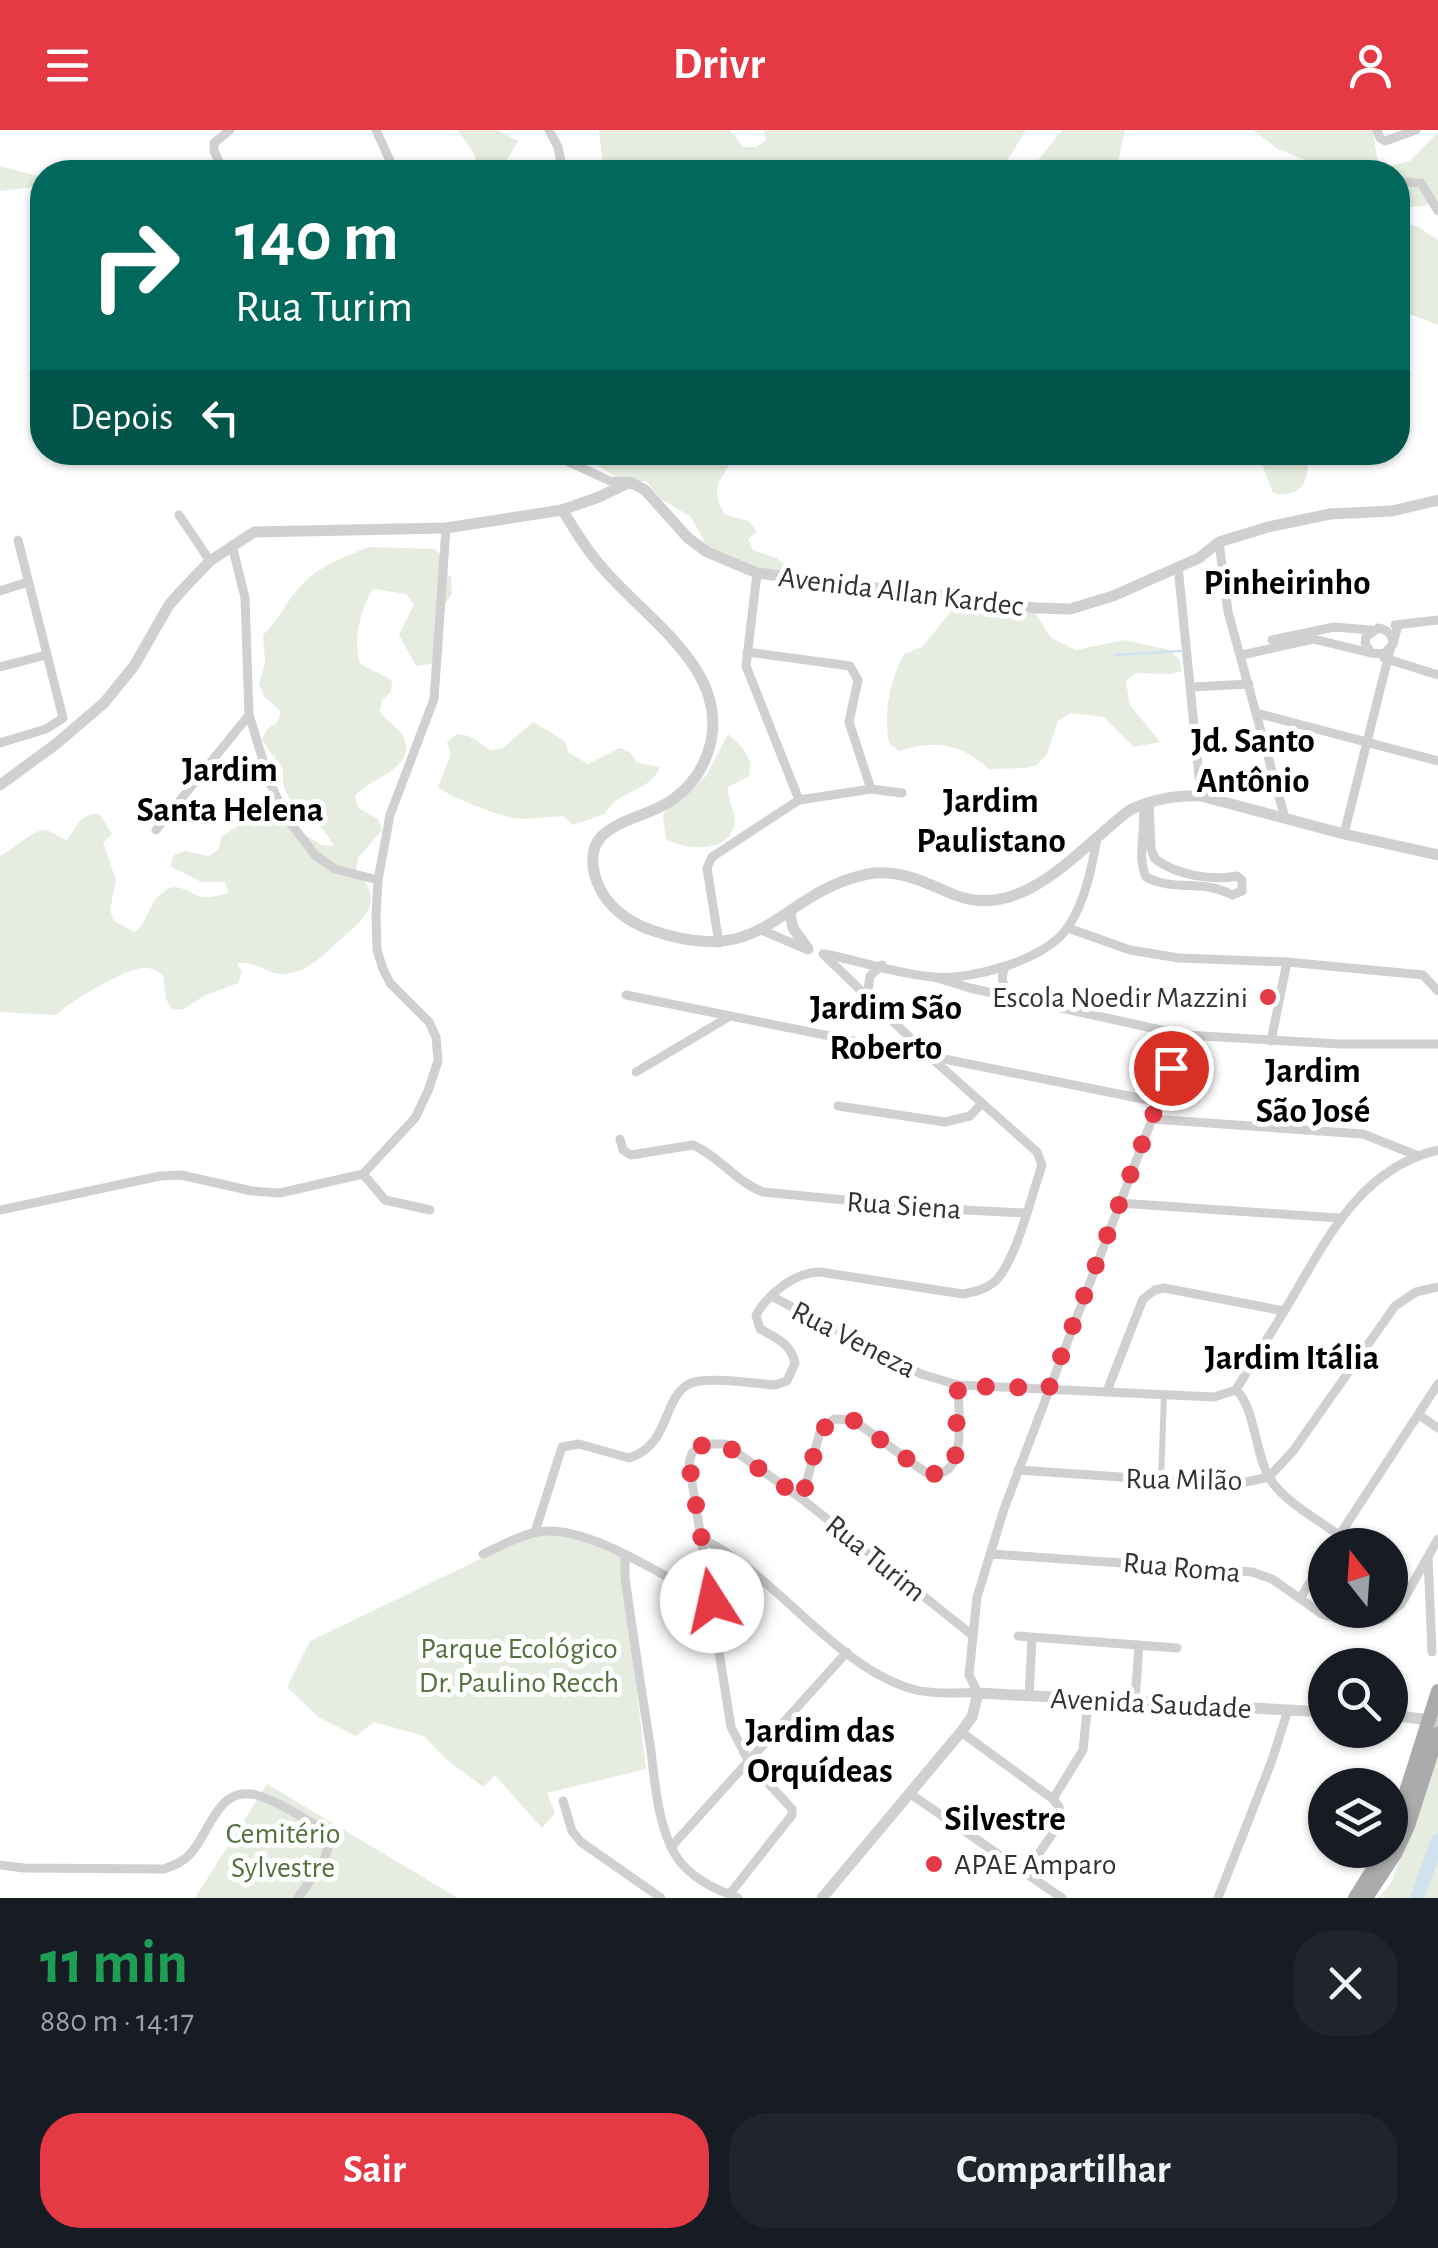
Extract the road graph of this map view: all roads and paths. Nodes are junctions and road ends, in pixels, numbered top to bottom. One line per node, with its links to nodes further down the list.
1 (230, 130): 6 (street)
2 (376, 130): 7 (street)
3 (549, 130): 8 (street)
4 (1377, 130): 5 (street)
5 (1416, 130)
6 (218, 160)
7 (390, 160)
8 (560, 160)
9 (1410, 183): 10 (street)
10 (1438, 210)
11 (575, 465): 12 (street)
12 (630, 482): 14 (street); 22 (street, Avenida Allan Kardec)
13 (1438, 500): 18 (street, Avenida Allan Kardec)
14 (562, 510): 16 (street); 65 (street)
15 (179, 515): 20 (street)
16 (446, 528): 19 (street); 61 (street)
17 (18, 540): 23 (street)
18 (1219, 542): 21 (street, Avenida Allan Kardec); 34 (street)
19 (232, 545): 20 (street); 40 (street)
20 (210, 561): 43 (street)
21 (1178, 566): 22 (street, Avenida Allan Kardec); 38 (street)
22 (757, 573): 30 (street)
23 (28, 582): 24 (street); 32 (street)
24 (0, 591)
25 (1438, 620): 26 (street)
26 (1398, 625): 27 (street); 31 (street)
27 (1372, 632): 28 (street); 29 (street); 31 (street); 33 (street)
28 (1272, 640)
29 (1348, 648): 33 (street); 34 (street)
30 (747, 652): 49 (street); 52 (street)
31 (1390, 652): 33 (street); 36 (street); 46 (street)
32 (46, 654): 35 (street); 41 (street)
33 (1374, 654)
34 (1242, 655): 37 (street)
35 (0, 668)
36 (1438, 675)
37 (1248, 684): 38 (street); 39 (street)
38 (1193, 686): 51 (street)
39 (1256, 712): 46 (street); 54 (street)
40 (249, 715): 55 (street); 61 (street)
41 (63, 718): 42 (street); 43 (street)
42 (46, 729): 44 (street); 45 (street)
43 (74, 729): 45 (street)
44 (0, 742)
45 (56, 744): 48 (street)
46 (1368, 744): 47 (street); 56 (street)
47 (1438, 761)
48 (0, 785)
49 (871, 789): 50 (street); 52 (street)
50 (902, 793)
51 (1202, 796): 53 (street); 54 (street)
52 (799, 800): 65 (street)
53 (1146, 803): 57 (street); 59 (street); 60 (street)
54 (1285, 818): 56 (street)
55 (156, 830)
56 (1344, 834): 58 (street)
57 (1097, 838): 62 (street); 63 (street)
58 (1438, 855)
59 (1155, 859): 60 (street); 60 (street)
60 (1141, 864)
61 (378, 880): 91 (street)
62 (790, 914): 64 (street); 66 (street)
63 (1068, 928): 68 (street); 70 (street)
64 (762, 930): 65 (street); 66 (street)
65 (719, 943)
66 (808, 950): 67 (street)
67 (823, 954): 69 (street); 76 (street)
68 (1287, 962): 74 (street); 80 (street)
69 (882, 965): 72 (street); 76 (street)
70 (1006, 966): 71 (street); 77 (street)
71 (971, 974): 72 (street); 73 (street)
72 (934, 978): 73 (street)
73 (970, 988): 77 (street)
74 (1438, 991)
75 (626, 995): 78 (street)
76 (867, 996): 82 (street)
77 (1012, 996): 79 (street)
78 (727, 1018): 82 (street); 83 (street)
79 (1184, 1035): 80 (street); 84 (street)
80 (1271, 1041): 81 (street)
81 (1438, 1044)
82 (928, 1055): 84 (street); 85 (street)
83 (636, 1072)
84 (1158, 1102): 87 (street)
85 (981, 1104): 86 (street); 95 (street)
86 (838, 1106)
87 (1151, 1119): 90 (street); 92 (street)
88 (620, 1138): 95 (street, Rua Siena)
89 (1438, 1150): 90 (street)
90 (1416, 1155): 96 (street)
91 (363, 1174): 93 (street); 94 (street)
92 (1119, 1203): 96 (street); 102 (street)
93 (0, 1210)
94 (430, 1210)
95 (1025, 1213): 98 (street)
96 (1339, 1218): 99 (street)
97 (1438, 1286): 109 (street, Rua Milão)
98 (772, 1296): 101 (street, Rua Veneza); 114 (street)
99 (1284, 1311): 103 (street); 104 (street)
100 (1438, 1384): 106 (street)
101 (958, 1386): 102 (street, Rua Veneza); 111 (street)
102 (1049, 1388): 104 (street, Rua Veneza); 108 (street)
103 (1236, 1390): 105 (street, Rua Veneza); 109 (street)
104 (1106, 1391): 105 (street, Rua Veneza)
105 (1164, 1395): 110 (street)
106 (1419, 1415): 107 (street); 113 (street)
107 (1438, 1428)
108 (1018, 1470): 110 (street, Rua Milão); 118 (street)
109 (1269, 1476): 110 (street, Rua Milão); 112 (street)
110 (1161, 1481)
111 (802, 1499): 115 (street, Rua Turim); 124 (street, Rua Turim)
112 (1331, 1528)
113 (1343, 1528)
114 (535, 1532): 117 (street); 120 (street)
115 (701, 1538): 123 (street, Rua Turim); 129 (street)
116 (1438, 1539): 119 (street, Rua Roma)
117 (483, 1554)
118 (991, 1554): 122 (street, Rua Roma); 124 (street)
119 (1428, 1555): 122 (street, Rua Roma); 130 (street)
120 (625, 1556): 123 (street); 145 (street)
121 (1308, 1586): 122 (street)
122 (1301, 1597)
123 (712, 1601): 140 (street, Rua Turim)
124 (972, 1636): 132 (street)
125 (1018, 1636): 126 (street)
126 (1032, 1638): 127 (street); 133 (street)
127 (1138, 1645): 128 (street); 135 (street)
128 (1177, 1648)
129 (848, 1652): 132 (street); 140 (street)
130 (1432, 1652)
131 (1438, 1691): 138 (main road)
132 (978, 1693): 133 (street, Avenida Saudade); 139 (street)
133 (1029, 1696): 134 (street, Avenida Saudade)
134 (1088, 1701): 135 (street, Avenida Saudade); 143 (street)
135 (1136, 1702): 136 (street, Avenida Saudade)
136 (1288, 1710): 137 (street, Avenida Saudade); 154 (street)
137 (1308, 1711)
138 (1432, 1719): 141 (main road); 156 (main road)
139 (961, 1732): 142 (street); 143 (street)
140 (749, 1762): 145 (street); 149 (street)
141 (1408, 1789)
142 (909, 1793): 148 (street); 150 (street)
143 (1053, 1799): 148 (street)
144 (563, 1801): 152 (street)
145 (671, 1847): 149 (street)
146 (0, 1865): 151 (street)
147 (1374, 1868): 155 (main road)
148 (1026, 1872): 153 (street)
149 (734, 1896)
150 (827, 1896)
151 (298, 1898)
152 (662, 1898)
153 (1060, 1898)
154 (1218, 1898)
155 (1355, 1898)
156 (1366, 1898)

